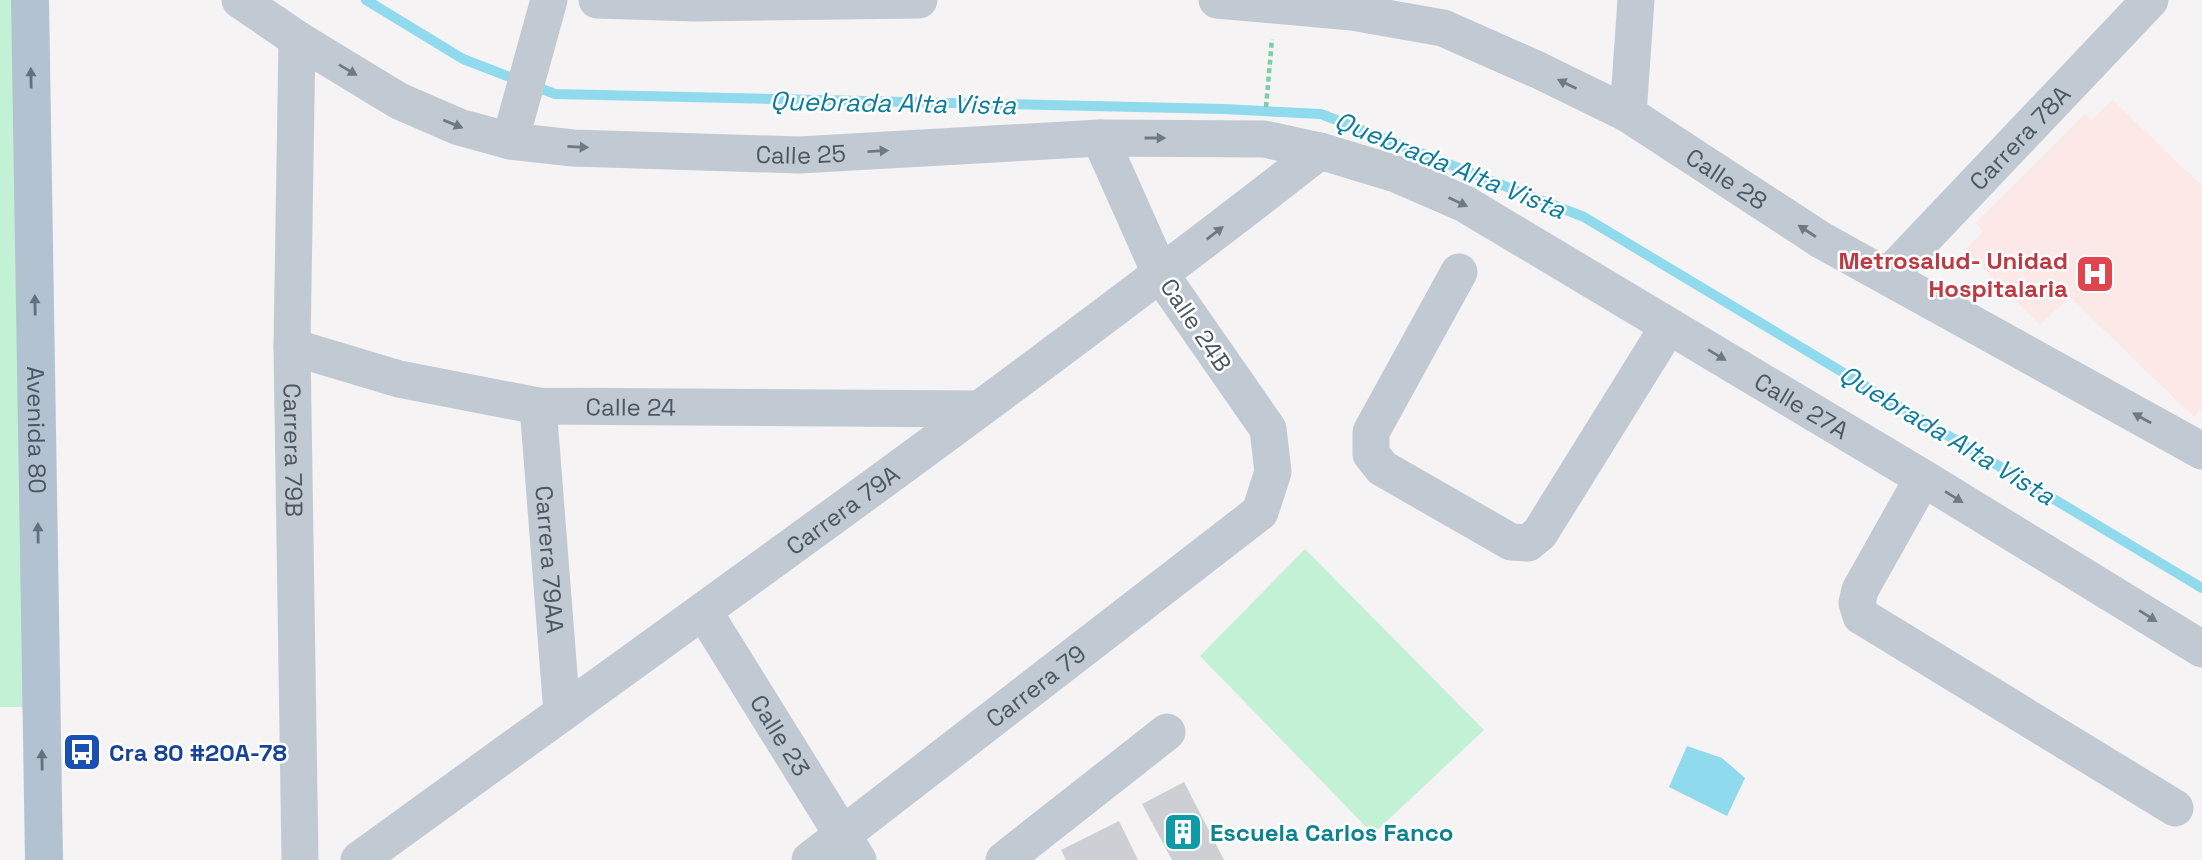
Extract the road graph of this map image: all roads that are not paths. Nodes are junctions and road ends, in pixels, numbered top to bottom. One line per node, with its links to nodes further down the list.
1 (30, 0): 31 (main road, Avenida 80, one-way to 1)
2 (240, 0): 9 (street, Calle 25)
3 (549, 0): 12 (street)
4 (597, 0): 5 (street)
5 (919, 0)
6 (1217, 0): 10 (street, Calle 28, one-way to 6)
7 (2150, 0): 17 (street, Carrera 78A)
8 (1634, 1): 10 (street)
9 (296, 39): 12 (street, Calle 25, one-way to 12); 19 (street, Carrera 79B)
10 (1628, 114): 17 (street, Calle 28, one-way to 10)
11 (1100, 138): 12 (street, Calle 25, one-way to 11); 13 (street, Calle 25, one-way to 13); 16 (street, Calle 24B)
12 (510, 141)
13 (1320, 151): 14 (street, Calle 25); 16 (street, Carrera 79A, one-way to 13)
14 (1396, 174): 18 (street, Calle 27A, one-way to 18)
15 (1460, 272): 18 (street)
16 (1161, 275): 21 (street, Carrera 79A); 24 (street, Calle 24B)
17 (1888, 276): 22 (street, Calle 28, one-way to 17)
18 (1668, 327): 23 (street, Calle 27A, one-way to 23)
19 (292, 347): 20 (street, Calle 24); 32 (street, Carrera 79B)
20 (538, 406): 21 (street, Calle 24); 27 (street, Carrera 79AA)
21 (978, 409): 25 (street, Carrera 79A)
22 (2202, 451)
23 (1923, 478): 26 (street, Calle 27A, one-way to 26); 29 (street)
24 (1260, 512): 30 (street, Carrera 79)
25 (704, 612): 27 (street, Carrera 79A); 30 (street, Calle 23)
26 (2202, 649)
27 (562, 713): 33 (street, Carrera 79A)
28 (1167, 732): 35 (street)
29 (2175, 808)
30 (851, 848): 34 (street, Carrera 79)
31 (44, 860)
32 (300, 860)
33 (359, 860)
34 (810, 860)
35 (1004, 860)

